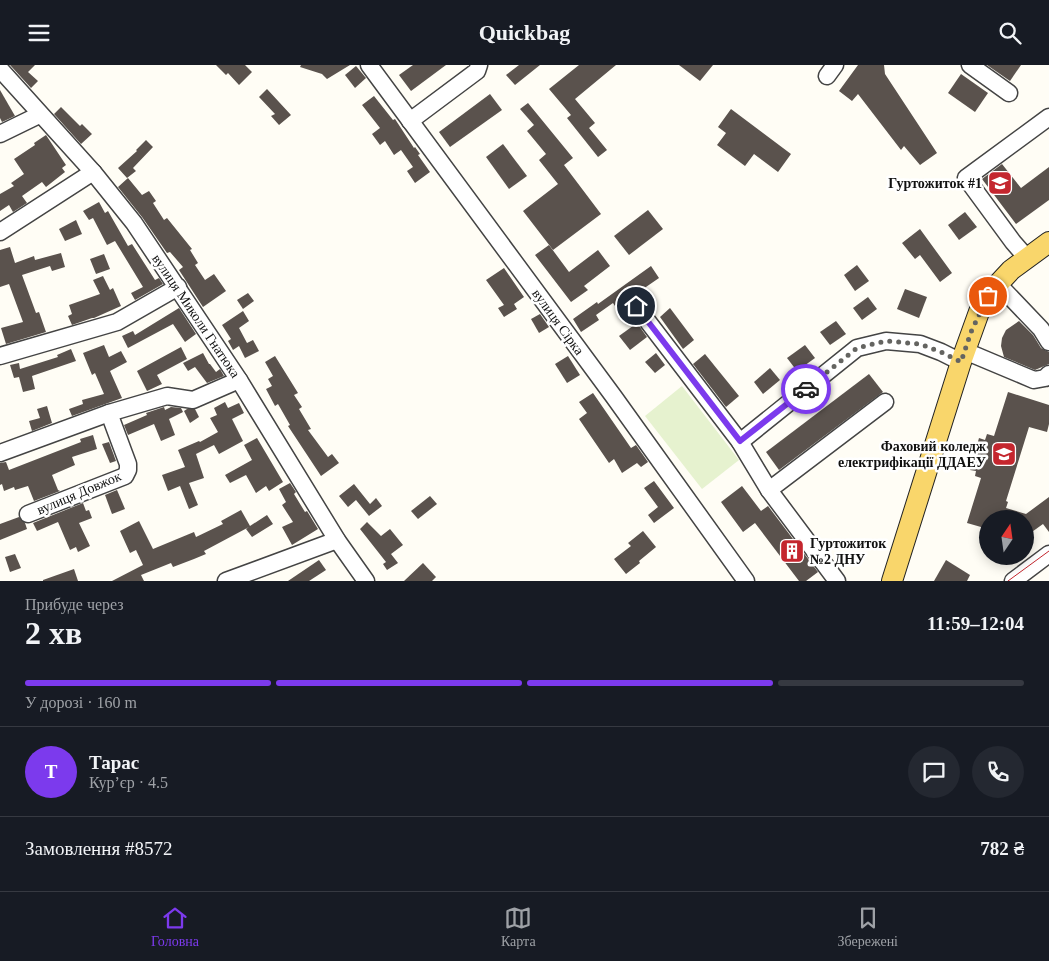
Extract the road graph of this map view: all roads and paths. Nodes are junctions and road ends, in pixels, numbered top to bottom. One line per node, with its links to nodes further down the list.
1 (479, 65): 8 (street)
2 (970, 65): 5 (street)
3 (374, 67): 8 (street, вулиця Сірка)
4 (0, 69): 6 (street, вулиця Миколи Гнатюка)
5 (1009, 93)
6 (39, 115): 9 (street); 10 (street, вулиця Миколи Гнатюка)
7 (1049, 117): 13 (street)
8 (410, 121): 32 (street, вулиця Сірка)
9 (0, 134)
10 (93, 172): 11 (street); 15 (street, вулиця Миколи Гнатюка)
11 (0, 233)
12 (1049, 242): 13 (main road)
13 (1027, 258): 14 (main road)
14 (998, 284): 17 (street); 19 (main road)
15 (178, 287): 18 (street); 21 (street, вулиця Миколи Гнатюка)
16 (636, 306): 24 (street)
17 (1049, 341)
18 (0, 357)
19 (963, 357): 20 (street); 24 (street); 34 (main road)
20 (1049, 374)
21 (239, 379): 23 (street); 28 (street, вулиця Миколи Гнатюка)
22 (885, 402): 26 (street)
23 (109, 413): 25 (street); 27 (street, вулиця Довжок)
24 (740, 441): 26 (street)
25 (0, 453)
26 (769, 490): 33 (street)
27 (28, 514)
28 (337, 540): 30 (street); 31 (street, вулиця Миколи Гнатюка)
29 (1049, 554): 35 (street)
30 (226, 581)
31 (366, 581)
32 (746, 581)
33 (837, 581)
34 (892, 581)
35 (1013, 581)

